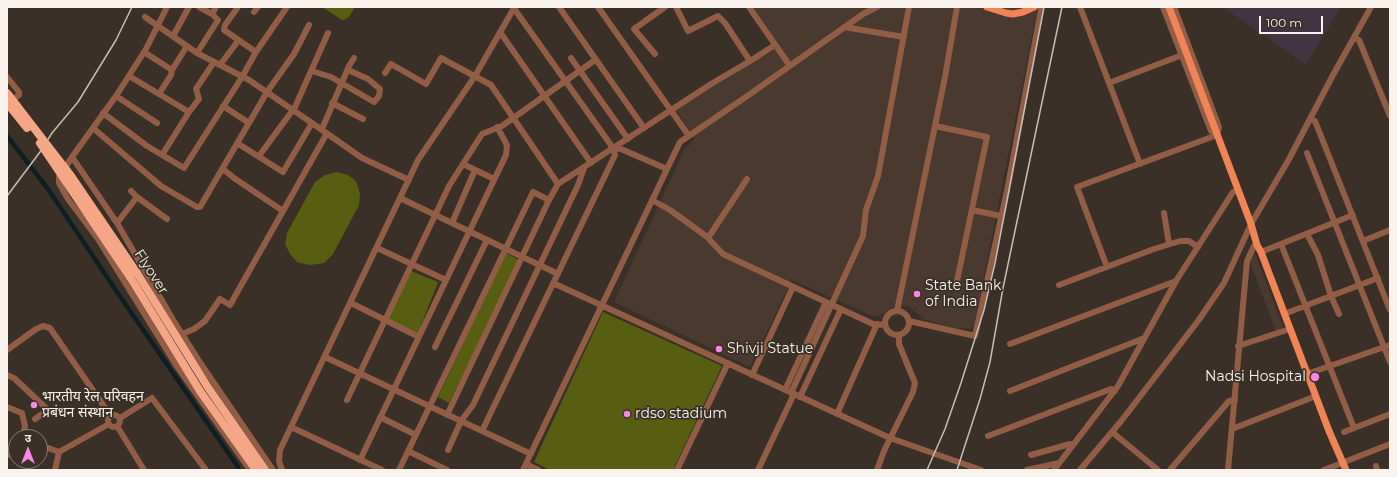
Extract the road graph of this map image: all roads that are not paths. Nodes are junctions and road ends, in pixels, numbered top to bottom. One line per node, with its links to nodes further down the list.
1 (167, 7): 27 (street)
2 (189, 7): 31 (street)
3 (199, 7): 24 (street)
4 (216, 7): 24 (street)
5 (238, 7): 34 (street)
6 (287, 7): 38 (street)
7 (514, 7): 29 (street); 58 (street)
8 (559, 7): 44 (street)
9 (598, 7): 70 (street)
10 (665, 7): 40 (street)
11 (676, 7): 45 (street)
12 (749, 7): 35 (street)
13 (877, 7): 28 (street)
14 (909, 7): 32 (street)
15 (957, 7): 80 (street)
16 (987, 7): 17 (main road)
17 (1034, 7)
18 (1040, 7): 116 (street)
19 (1080, 7): 60 (street)
20 (1163, 7): 41 (street)
21 (1169, 7): 85 (main road)
22 (1174, 7): 85 (street)
23 (1371, 7): 33 (street)
24 (212, 14): 39 (street)
25 (145, 17): 27 (street)
26 (309, 25): 62 (street)
27 (158, 26): 31 (street); 37 (street)
28 (844, 27): 32 (street); 48 (street)
29 (500, 32): 55 (street); 65 (street)
30 (328, 33): 50 (street)
31 (173, 36): 36 (street)
32 (904, 37): 150 (street)
33 (1354, 38): 73 (street); 76 (street)
34 (238, 41): 38 (street); 47 (street)
35 (775, 45): 45 (street); 48 (street)
36 (187, 46): 39 (street); 49 (street)
37 (144, 52): 49 (street); 54 (street)
38 (256, 52): 57 (street)
39 (197, 53): 46 (street)
40 (655, 54)
41 (1182, 55): 60 (street); 85 (street)
42 (354, 58): 51 (street)
43 (571, 58): 52 (street)
44 (596, 60): 52 (street); 83 (street)
45 (750, 61): 70 (street)
46 (214, 62): 47 (street); 71 (street)
47 (220, 65): 57 (street)
48 (790, 66): 86 (street)
49 (172, 70): 63 (street)
50 (312, 70): 59 (street); 69 (street)
51 (348, 70): 59 (street); 59 (street)
52 (580, 70): 58 (street); 87 (street)
53 (385, 73): 55 (street)
54 (129, 76): 63 (street); 64 (street)
55 (475, 76): 74 (street); 103 (street)
56 (7, 77): 66 (street)
57 (242, 77): 62 (street); 68 (street)
58 (565, 81): 65 (street); 89 (street)
59 (341, 84): 67 (street)
60 (1109, 84): 96 (street)
61 (7, 92): 139 (highway, Flyover, bridge)
62 (267, 92): 69 (street); 78 (street)
63 (158, 94): 71 (street)
64 (116, 96): 72 (street); 77 (street)
65 (544, 96): 74 (street); 94 (street)
66 (7, 103): 139 (highway, Flyover, bridge)
67 (332, 103): 75 (street); 84 (street)
68 (223, 106): 78 (street); 91 (street)
69 (292, 109): 79 (street); 92 (street)
70 (670, 111): 83 (street); 86 (street)
71 (189, 112): 91 (street)
72 (104, 113): 82 (street); 91 (street)
73 (1390, 116)
74 (513, 118): 81 (street); 104 (street)
75 (363, 119)
76 (1310, 119): 115 (street); 121 (street)
77 (157, 123)
78 (249, 123): 88 (street)
79 (312, 123): 84 (street); 92 (street)
80 (935, 126): 111 (street); 155 (street)
81 (498, 127): 95 (street); 101 (street)
82 (93, 128): 93 (street); 98 (street)
83 (644, 128): 87 (street)
84 (324, 131): 103 (street); 112 (street)
85 (1216, 133): 96 (street); 105 (main road)
86 (689, 136): 99 (street)
87 (628, 139): 89 (street)
88 (237, 143): 92 (street); 98 (street)
89 (613, 148): 94 (street); 99 (street); 138 (street)
90 (1308, 153): 118 (street)
91 (162, 155)
92 (258, 156)
93 (72, 157): 119 (street); 188 (street)
94 (590, 163): 97 (street)
95 (463, 164): 100 (street); 114 (street)
96 (1140, 164): 137 (street)
97 (584, 168): 104 (street); 136 (street)
98 (222, 169): 112 (street)
99 (667, 169): 110 (street)
100 (475, 170): 101 (street); 120 (street)
101 (494, 179): 123 (street)
102 (748, 179): 125 (street)
103 (409, 180): 108 (street)
104 (558, 184): 109 (street)
105 (1238, 190): 121 (main road); 130 (street)
106 (131, 191): 107 (street)
107 (137, 197): 117 (street); 119 (street)
108 (400, 198): 114 (street); 131 (street)
109 (549, 200): 132 (street); 134 (street)
110 (652, 200): 125 (street); 151 (street)
111 (972, 210): 116 (street); 142 (street)
112 (282, 211): 163 (street)
113 (1164, 213): 128 (street)
114 (435, 215): 120 (street); 135 (street)
115 (1353, 215): 118 (street); 127 (street)
116 (1001, 216): 159 (street)
117 (167, 219)
118 (1335, 222): 124 (street); 146 (street)
119 (117, 223): 163 (street)
120 (452, 223): 123 (street)
121 (1250, 224): 133 (main road); 206 (street)
122 (1390, 230): 127 (street)
123 (469, 232): 126 (street); 141 (street)
124 (1307, 234): 129 (street); 148 (street)
125 (708, 238): 147 (street)
126 (487, 240): 132 (street); 170 (street)
127 (1363, 240): 140 (street)
128 (1169, 244): 130 (street); 137 (street)
129 (1281, 244): 133 (street); 152 (street)
130 (1198, 247): 143 (street)
131 (377, 248): 135 (street); 149 (street)
132 (505, 249): 134 (street); 189 (street)
133 (1259, 249): 156 (main road); 168 (street)
134 (522, 257): 136 (street); 193 (street)
135 (411, 264): 141 (street); 158 (street)
136 (540, 265): 138 (street); 198 (street)
137 (1107, 267): 145 (street)
138 (558, 274): 144 (street)
139 (133, 275): 188 (highway, Flyover); 229 (highway, Flyover)
140 (1378, 278): 146 (street); 154 (street)
141 (446, 280): 165 (street)
142 (957, 281)
143 (1176, 281): 166 (street); 167 (street)
144 (554, 283): 151 (street); 205 (street)
145 (1059, 285)
146 (1360, 285): 148 (street); 169 (street)
147 (793, 287): 150 (street); 179 (street)
148 (1331, 296): 152 (street); 157 (street)
149 (351, 303): 158 (street); 172 (street)
150 (829, 303): 153 (street); 183 (street)
151 (602, 305): 174 (street); 217 (street)
152 (1306, 306): 156 (street); 175 (street)
153 (841, 309): 160 (street); 185 (street)
154 (1390, 310)
155 (898, 311): 159 (street); 161 (street)
156 (1284, 314): 162 (main road)
157 (1339, 314)
158 (385, 320): 165 (street); 176 (street)
159 (909, 322): 164 (street)
160 (877, 324): 161 (street); 191 (street)
161 (885, 325): 164 (street)
162 (1290, 329): 168 (street); 177 (main road)
163 (182, 334): 230 (street)
164 (899, 335): 210 (street)
165 (419, 337): 180 (street)
166 (1144, 339): 181 (street); 182 (street)
167 (1010, 344)
168 (1238, 346): 187 (street)
169 (1387, 346): 173 (street); 175 (street)
170 (435, 347)
171 (7, 350): 194 (street)
172 (325, 357): 176 (street); 201 (street)
173 (1390, 362)
174 (728, 363): 179 (street); 236 (street)
175 (1329, 366): 177 (street); 202 (street)
176 (360, 373): 180 (street); 186 (street)
177 (1307, 374): 184 (main road)
178 (7, 375): 197 (street)
179 (752, 375): 183 (street)
180 (394, 389): 189 (street); 195 (street)
181 (1010, 391)
182 (1115, 391): 209 (street); 212 (street)
183 (790, 392): 185 (street); 237 (street)
184 (1316, 396): 204 (street); 221 (main road)
185 (800, 397): 191 (street)
186 (347, 400)
187 (1235, 400): 204 (street); 244 (street)
188 (208, 406): 223 (street); 228 (highway, Flyover)
189 (430, 406): 193 (street); 208 (street)
190 (7, 407): 203 (street)
191 (837, 414): 210 (street)
192 (1390, 414): 202 (street)
193 (447, 415): 198 (street)
194 (110, 416): 196 (street); 199 (street)
195 (380, 417): 208 (street); 219 (street)
196 (120, 418): 200 (street); 226 (street)
197 (35, 419)
198 (461, 421): 205 (street); 214 (street)
199 (109, 424): 200 (street); 216 (street)
200 (117, 426): 225 (street)
201 (291, 427): 219 (street); 231 (street)
202 (1354, 428): 207 (street)
203 (24, 429)
204 (1232, 429): 245 (street)
205 (482, 431): 217 (street)
206 (1112, 432): 242 (street); 243 (street)
207 (1344, 432)
208 (416, 435): 215 (street)
209 (988, 436)
210 (890, 438): 238 (street); 239 (street)
211 (1390, 444): 221 (street)
212 (1073, 445): 218 (street); 220 (street)
213 (48, 448): 216 (street)
214 (448, 450)
215 (408, 451): 233 (street); 234 (street)
216 (59, 452): 224 (street)
217 (531, 454): 222 (street)
218 (1031, 455)
219 (360, 460): 232 (street)
220 (1059, 463): 240 (street); 241 (street)
221 (1343, 463): 246 (street); 247 (main road)
222 (524, 467): 235 (street)
223 (248, 468): 227 (street)
224 (55, 470)
225 (144, 470)
226 (206, 470)
227 (241, 470)
228 (256, 470)
229 (265, 470)
230 (273, 470)
231 (282, 470)
232 (382, 470)
233 (399, 470)
234 (447, 470)
235 (538, 470)
236 (677, 470)
237 (758, 470)
238 (877, 470)
239 (982, 470)
240 (1028, 470)
241 (1054, 470)
242 (1080, 470)
243 (1158, 470)
244 (1170, 470)
245 (1228, 470)
246 (1324, 470)
247 (1346, 470)

